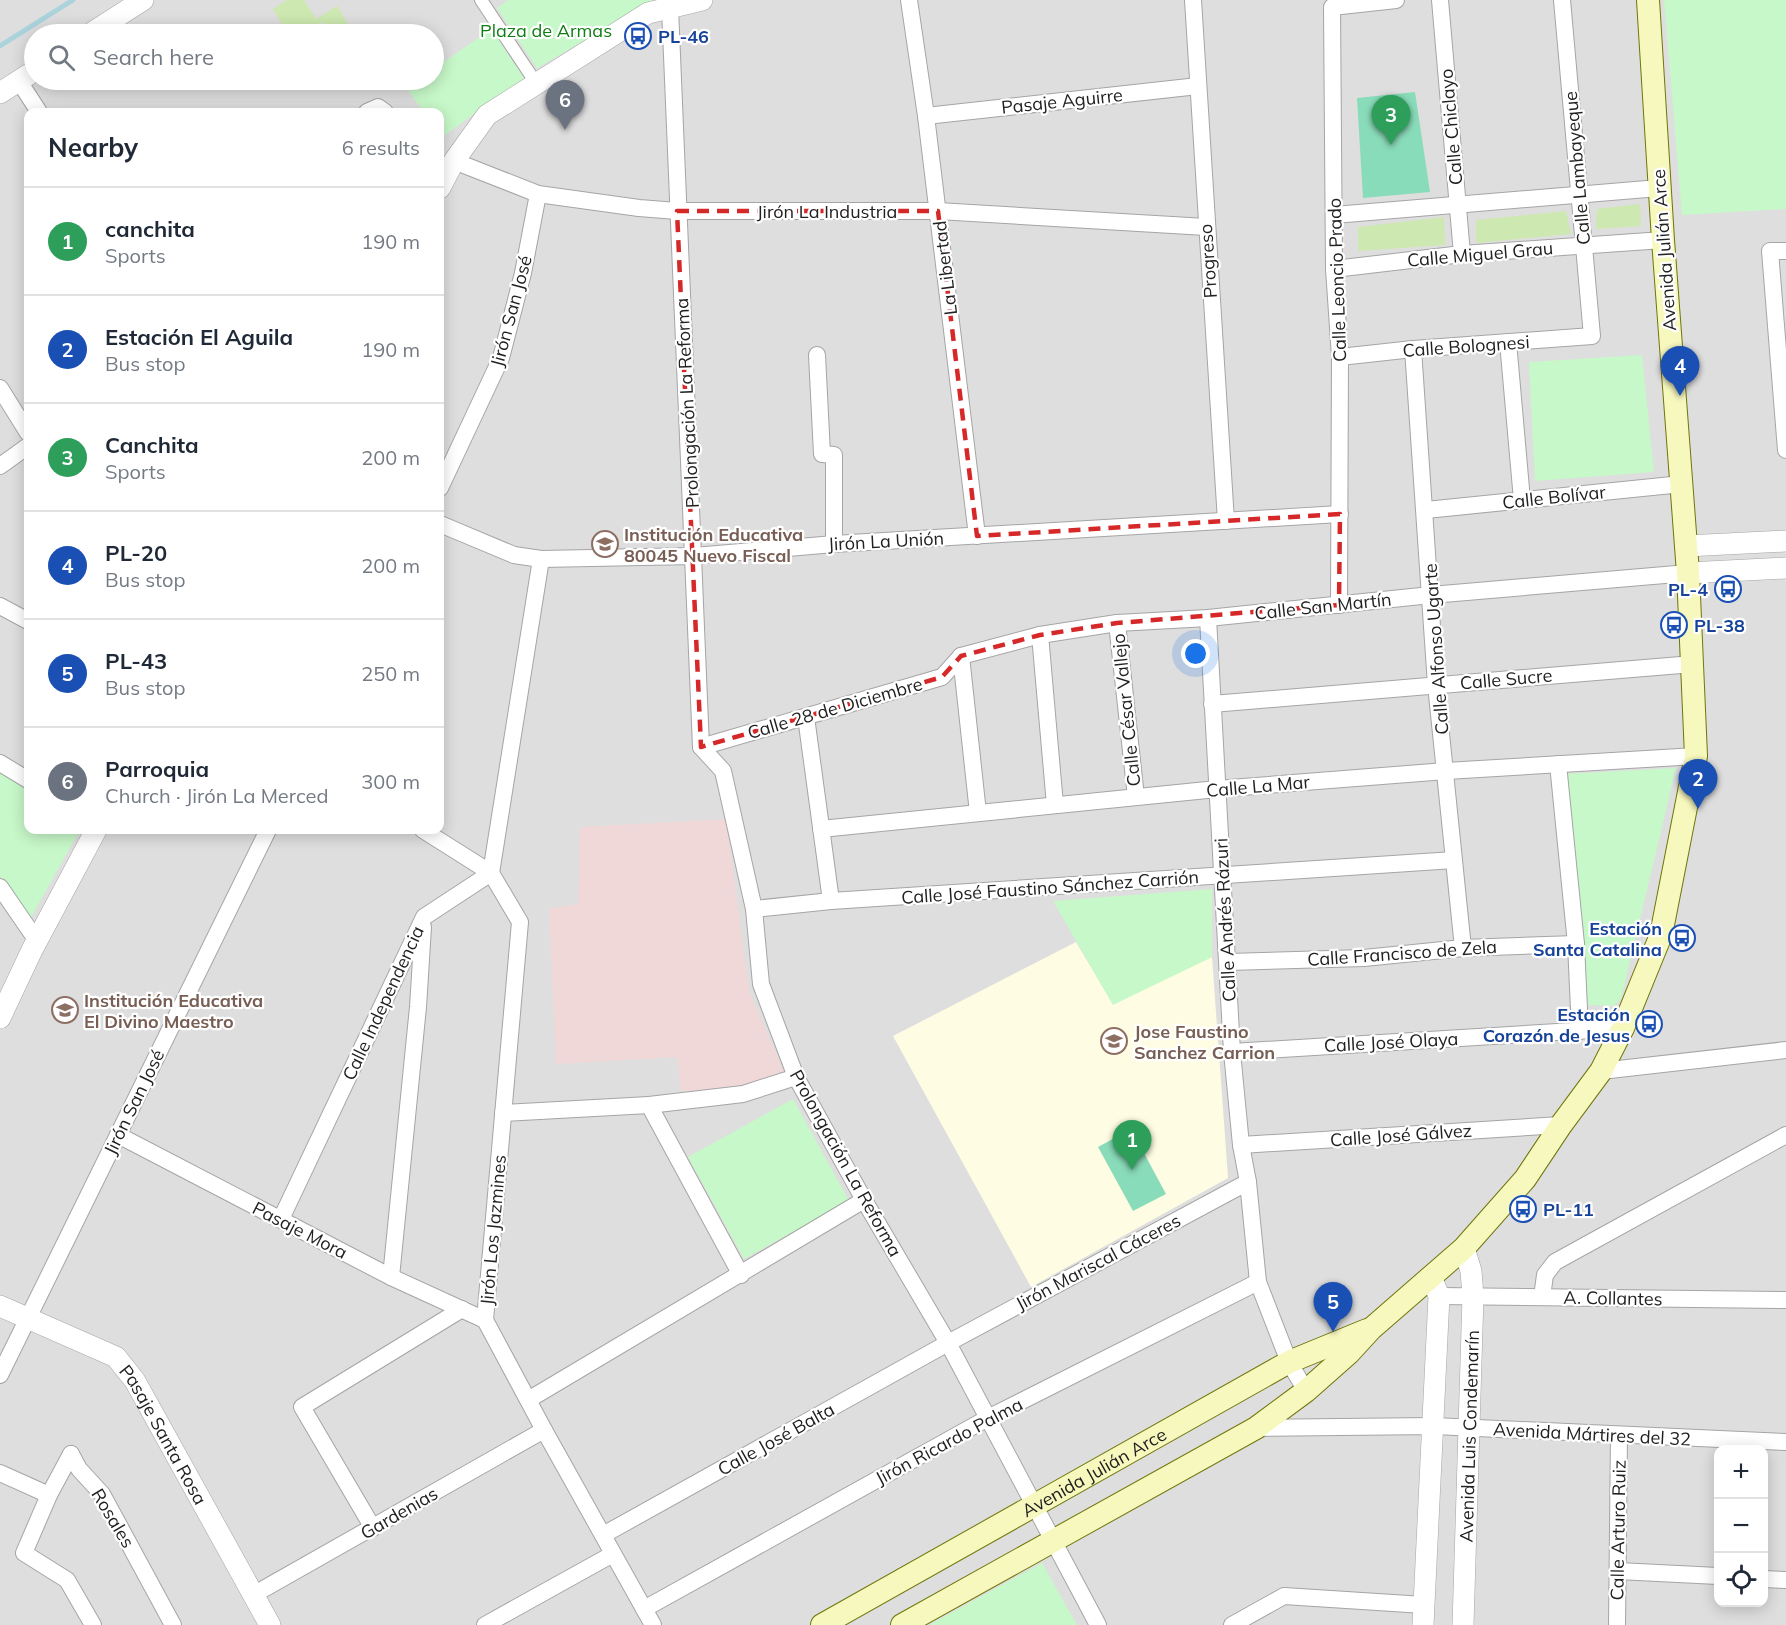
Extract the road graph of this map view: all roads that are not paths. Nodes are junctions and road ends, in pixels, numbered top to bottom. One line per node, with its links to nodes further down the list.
1 (143, 0): 11 (street)
2 (481, 0): 13 (street)
3 (702, 0): 10 (street)
4 (909, 0): 18 (street, La Libertad)
5 (1193, 0): 14 (street, Progreso)
6 (1387, 0): 26 (street, Calle Leoncio Prado)
7 (1440, 0): 23 (street, Calle Chiclayo)
8 (1562, 0): 21 (street, Calle Lambayeque)
9 (1648, 0): 20 (main road, Avenida Julián Arce)
10 (670, 8): 13 (street); 24 (street, Prolongación La Reforma)
11 (106, 24)
12 (24, 78): 16 (street)
13 (536, 83): 19 (street)
14 (1198, 86): 18 (street, Pasaje Aguirre); 27 (street, Progreso)
15 (32, 90): 17 (street)
16 (0, 93)
17 (38, 108)
18 (926, 116): 25 (street, La Libertad)
19 (447, 156): 22 (street, Jirón La Industria)
20 (1659, 188): 21 (street); 28 (main road, Avenida Julián Arce)
21 (1580, 194): 23 (street); 29 (street, Calle Lambayeque)
22 (538, 195): 24 (street, Jirón La Industria); 43 (street, Jirón San José)
23 (1457, 205): 26 (street); 31 (street, Calle Chiclayo)
24 (677, 211): 25 (street, Jirón La Industria); 54 (street, Prolongación La Reforma)
25 (938, 211): 27 (street, Jirón La Industria); 50 (street, La Libertad)
26 (1334, 215): 32 (street, Calle Leoncio Prado)
27 (1206, 226): 48 (street, Progreso)
28 (1663, 240): 29 (street, Calle Miguel Grau); 44 (main road, Avenida Julián Arce)
29 (1584, 246): 31 (street, Calle Miguel Grau); 33 (street, Calle Lambayeque)
30 (1786, 251): 41 (street)
31 (1462, 254): 32 (street, Calle Miguel Grau)
32 (1334, 269): 37 (street, Calle Leoncio Prado)
33 (1592, 336): 34 (street, Calle Bolognesi)
34 (1508, 342): 35 (street, Calle Bolognesi); 45 (street)
35 (1413, 349): 37 (street, Calle Bolognesi); 46 (street, Calle Alfonso Ugarte)
36 (817, 356): 52 (street)
37 (1340, 357): 47 (street, Calle Leoncio Prado)
38 (0, 388): 39 (street)
39 (24, 427)
40 (24, 449): 42 (street)
41 (1786, 450)
42 (0, 466)
43 (444, 479)
44 (1682, 484): 45 (street, Calle Bolívar); 53 (main road, Avenida Julián Arce)
45 (1522, 500): 46 (street, Calle Bolívar)
46 (1426, 510): 58 (street, Calle Alfonso Ugarte)
47 (1340, 514): 48 (street, Jirón La Unión); 59 (street, Calle Leoncio Prado)
48 (1226, 521): 50 (street, Jirón La Unión)
49 (444, 526): 55 (street, Jirón La Unión)
50 (977, 536): 52 (street, Jirón La Unión)
51 (1786, 541): 53 (street)
52 (834, 544): 54 (street, Jirón La Unión)
53 (1686, 546): 57 (main road, Avenida Julián Arce)
54 (694, 556): 55 (street, Jirón La Unión); 70 (street, Prolongación La Reforma)
55 (541, 560): 85 (street)
56 (1786, 568): 57 (street)
57 (1688, 573): 58 (street, Calle San Martín); 66 (main road, Avenida Julián Arce)
58 (1431, 595): 59 (street, Calle San Martín); 67 (street, Calle Alfonso Ugarte)
59 (1340, 605): 61 (street, Calle San Martín)
60 (0, 606): 62 (street)
61 (1208, 618): 63 (street, Calle San Martín); 68 (street, Calle Andrés Rázuri)
62 (24, 619)
63 (1117, 623): 64 (street, Calle San Martín); 77 (street, Calle César Vallejo)
64 (1040, 635): 65 (street, Calle San Martín); 78 (street)
65 (961, 656): 69 (street, Calle 28 de Diciembre); 79 (street)
66 (1694, 664): 67 (street, Calle Sucre); 71 (main road, Avenida Julián Arce)
67 (1436, 685): 68 (street, Calle Sucre); 74 (street, Calle Alfonso Ugarte)
68 (1212, 704): 76 (street, Calle Andrés Rázuri)
69 (806, 717): 70 (street, Calle 28 de Diciembre); 80 (street)
70 (701, 747): 89 (street, Prolongación La Reforma)
71 (1696, 756): 73 (street, Calle La Mar); 96 (main road, Avenida Julián Arce)
72 (0, 763): 75 (street)
73 (1558, 764): 74 (street, Calle La Mar); 92 (street)
74 (1446, 771): 76 (street, Calle La Mar); 84 (street, Calle Alfonso Ugarte)
75 (24, 778)
76 (1217, 789): 77 (street, Calle La Mar); 86 (street, Calle Andrés Rázuri)
77 (1136, 797): 78 (street, Calle La Mar)
78 (1055, 805): 79 (street, Calle La Mar)
79 (978, 813): 80 (street, Calle La Mar)
80 (821, 829): 88 (street)
81 (94, 834): 91 (street)
82 (266, 834): 105 (street, Jirón San José)
83 (429, 834): 85 (street)
84 (1454, 860): 86 (street, Calle José Faustino Sánchez Carrión); 93 (street, Calle Alfonso Ugarte)
85 (491, 873): 90 (street, Calle Independencia); 103 (street, Jirón Los Jazmines)
86 (1222, 876): 88 (street, Calle José Faustino Sánchez Carrión); 94 (street, Calle Andrés Rázuri)
87 (0, 887): 91 (street)
88 (831, 901): 89 (street, Calle José Faustino Sánchez Carrión)
89 (754, 909): 101 (street, Prolongación La Reforma)
90 (424, 917): 110 (street, Calle Independencia); 113 (street)
91 (37, 941): 95 (street)
92 (1576, 944): 93 (street, Calle Francisco de Zela); 97 (street)
93 (1463, 948): 94 (street, Calle Francisco de Zela)
94 (1228, 962): 99 (street, Calle Andrés Rázuri)
95 (0, 1018)
96 (1623, 1028): 97 (street, Calle José Olaya); 100 (main road, Avenida Julián Arce)
97 (1580, 1031): 99 (street, Calle José Olaya)
98 (1786, 1050): 100 (street)
99 (1232, 1052): 107 (street, Calle Andrés Rázuri)
100 (1601, 1071): 104 (main road, Avenida Julián Arce)
101 (796, 1077): 102 (street); 109 (street, Prolongación La Reforma)
102 (649, 1105): 103 (street); 112 (street)
103 (503, 1113): 122 (street, Jirón Los Jazmines)
104 (1561, 1125): 107 (street, Calle José Gálvez); 111 (main road, Avenida Julián Arce)
105 (118, 1135): 110 (street, Pasaje Mora); 121 (street, Jirón San José)
106 (1786, 1135): 117 (street)
107 (1241, 1145): 108 (street, Calle Andrés Rázuri)
108 (1248, 1182): 114 (street, Calle Andrés Rázuri); 124 (street, Jirón Mariscal Cáceres)
109 (864, 1200): 112 (street); 124 (street, Prolongación La Reforma)
110 (281, 1219): 113 (street, Pasaje Mora)
111 (1464, 1248): 115 (main road, Avenida Julián Arce); 116 (street, Avenida Luis Condemarín)
112 (741, 1275): 128 (street)
113 (391, 1277): 120 (street, Pasaje Mora)
114 (1258, 1282): 125 (street, Calle Andrés Rázuri); 129 (street, Jirón Ricardo Palma)
115 (1435, 1286): 116 (street, A. Collantes); 123 (main road, Avenida Julián Arce); 130 (street, Avenida Luis Condemarín)
116 (1473, 1296): 117 (street, A. Collantes); 132 (street, Avenida Luis Condemarín)
117 (1542, 1297): 118 (street, A. Collantes)
118 (1786, 1300)
119 (0, 1306): 121 (street, Pasaje Santa Rosa)
120 (462, 1309): 122 (street, Pasaje Mora); 139 (street)
121 (28, 1317): 126 (street, Jirón San José); 147 (street, Pasaje Santa Rosa)
122 (485, 1320): 128 (street, Jirón Los Jazmines)
123 (1371, 1329): 125 (main road, Avenida Julián Arce); 127 (main road, Avenida Julián Arce)
124 (948, 1343): 129 (street, Prolongación La Reforma); 140 (street, Calle José Balta)
125 (1289, 1362): 127 (street, Calle Andrés Rázuri); 138 (main road, Avenida Julián Arce)
126 (0, 1375)
127 (1306, 1390): 131 (main road, Avenida Julián Arce)
128 (528, 1400): 133 (street, Jirón Los Jazmines)
129 (988, 1418): 138 (street, Prolongación La Reforma); 148 (street, Jirón Ricardo Palma)
130 (1434, 1426): 131 (street, Avenida Mártires del 32); 132 (street, Avenida Mártires del 32); 149 (street, Avenida Luis Condemarín)
131 (1256, 1428): 141 (main road, Avenida Julián Arce)
132 (1469, 1428): 134 (street, Avenida Mártires del 32); 159 (street, Avenida Luis Condemarín)
133 (544, 1431): 139 (street, Gardenias); 140 (street, Jirón Los Jazmines)
134 (1619, 1435): 135 (street, Avenida Mártires del 32); 143 (street, Calle Arturo Ruiz)
135 (1786, 1442)
136 (0, 1473): 137 (street)
137 (49, 1495): 150 (street, Rosales); 151 (street, Rosales)
138 (1035, 1506): 141 (street, Prolongación La Reforma); 155 (main road, Avenida Julián Arce)
139 (373, 1528): 147 (street, Gardenias)
140 (603, 1535): 142 (street, Jirón Los Jazmines)
141 (1052, 1541): 156 (main road, Avenida Julián Arce); 157 (street, Prolongación La Reforma)
142 (614, 1554): 148 (street, Jirón Los Jazmines); 153 (street)
143 (1618, 1571): 144 (street); 160 (street, Calle Arturo Ruiz)
144 (1714, 1576)
145 (1768, 1579): 146 (street)
146 (1786, 1580)
147 (253, 1595): 152 (street, Pasaje Santa Rosa)
148 (644, 1609): 154 (street, Jirón Los Jazmines)
149 (1424, 1615): 158 (street)
150 (93, 1625)
151 (173, 1625)
152 (270, 1625)
153 (485, 1625)
154 (653, 1625)
155 (822, 1625)
156 (902, 1625)
157 (1098, 1625)
158 (1232, 1625)
159 (1463, 1625)
160 (1617, 1625)

